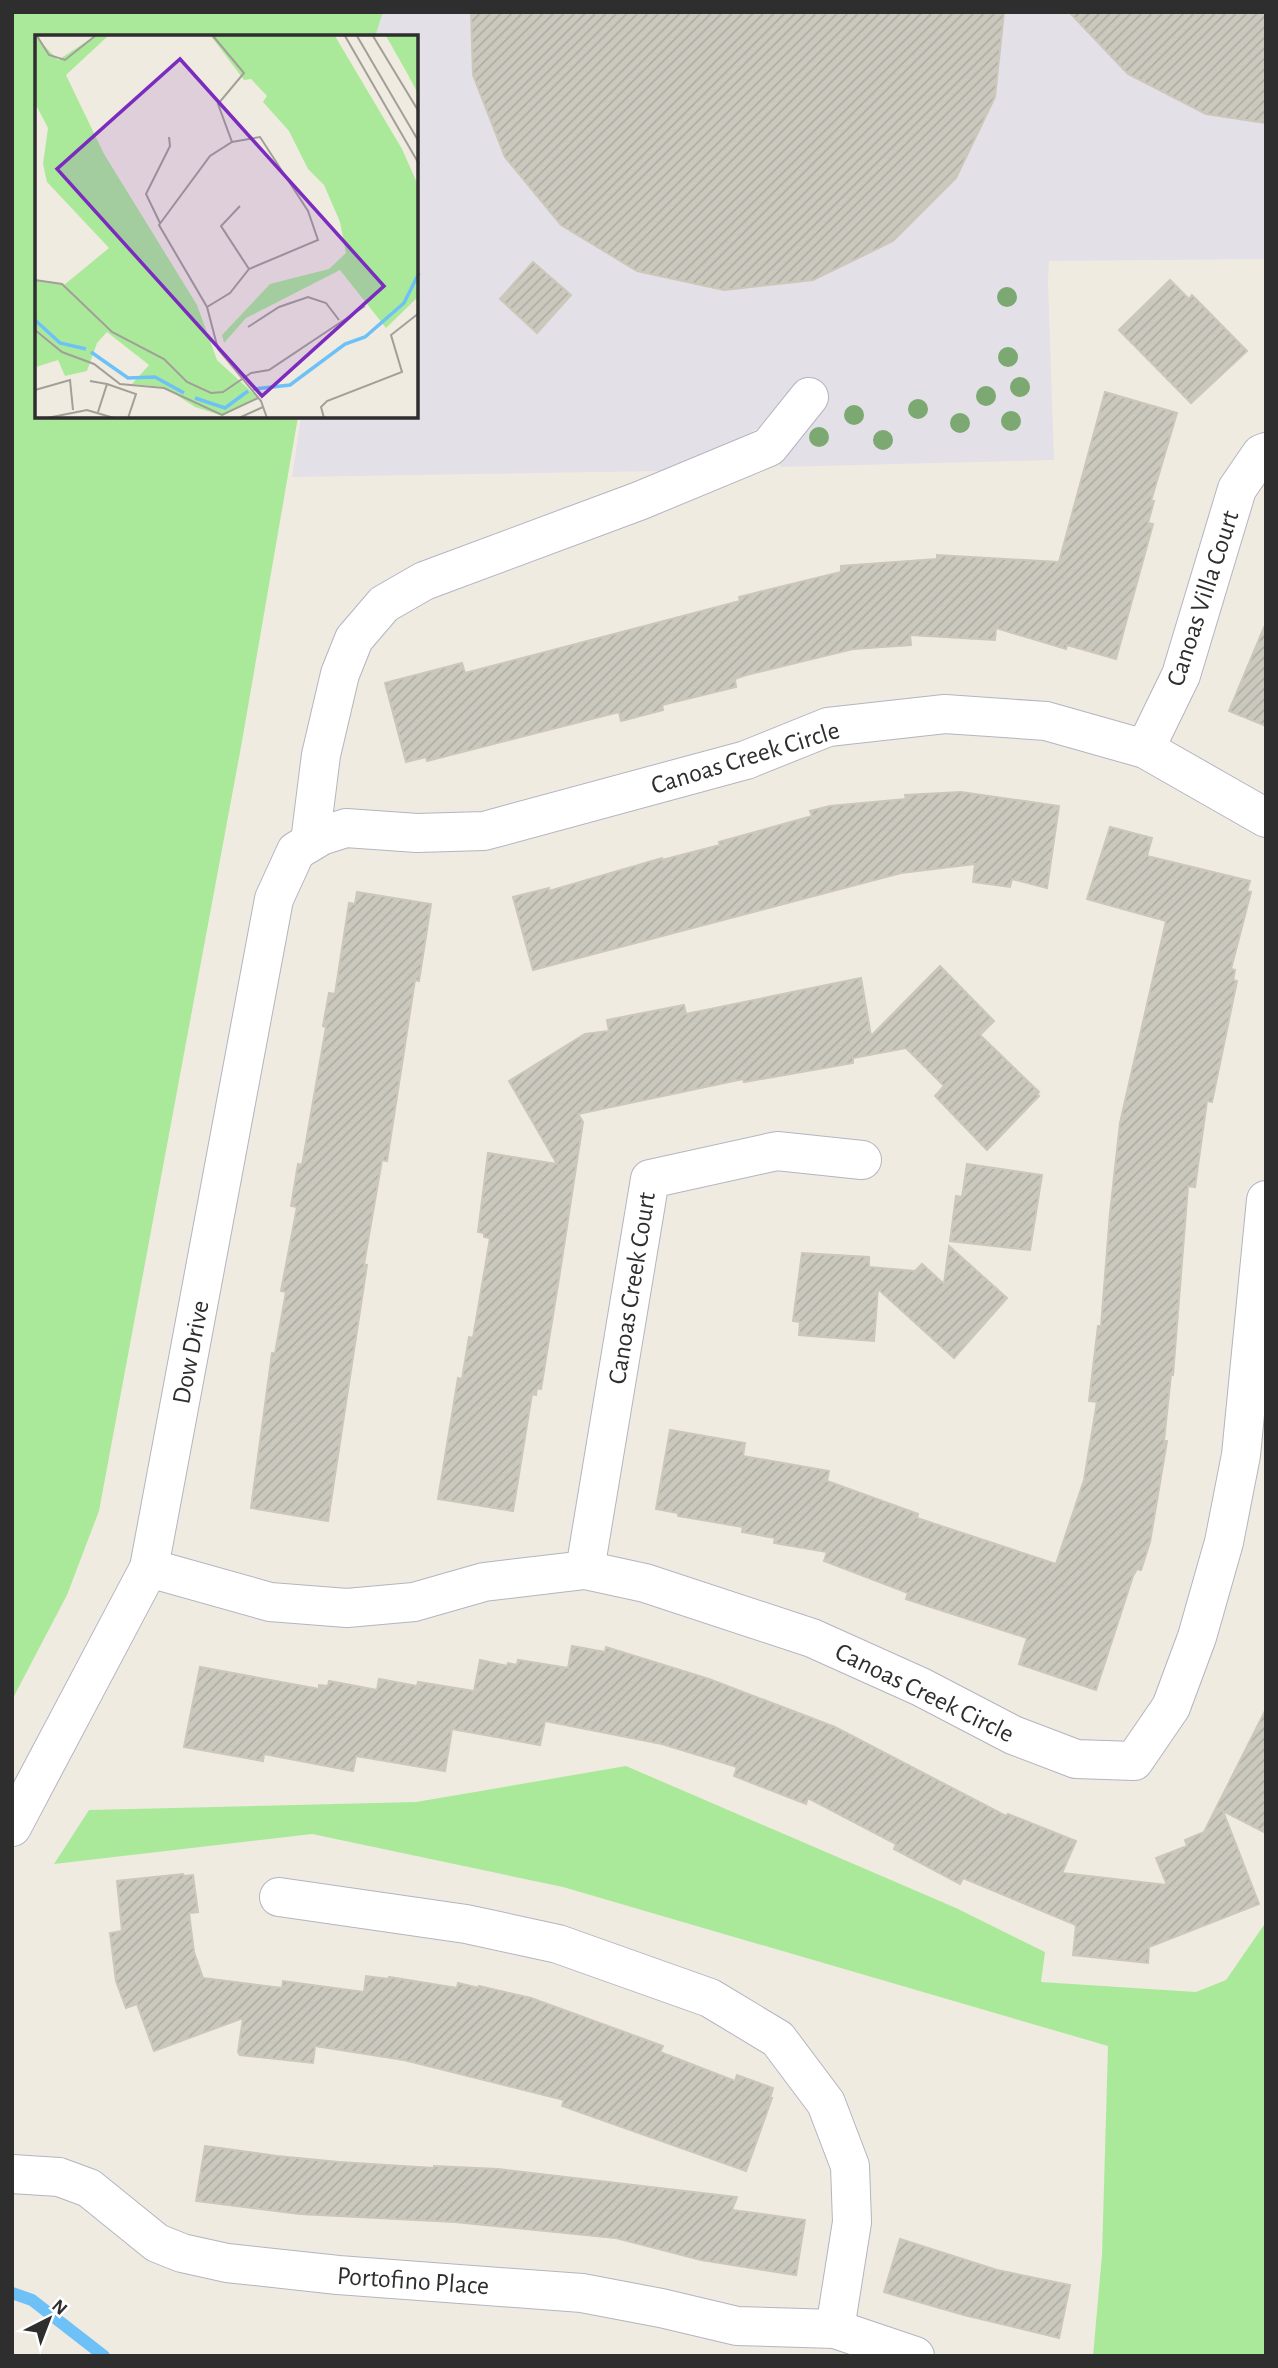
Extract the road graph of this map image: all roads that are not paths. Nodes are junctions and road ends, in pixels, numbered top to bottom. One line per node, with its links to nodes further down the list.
1 (809, 397): 5 (street, Dow Drive)
2 (1266, 452): 3 (street, Canoas Villa Court)
3 (1144, 750): 4 (street, Canoas Creek Circle); 5 (street, Canoas Creek Circle)
4 (1266, 818)
5 (303, 846): 8 (street, Dow Drive)
6 (862, 1160): 9 (street, Canoas Creek Court)
7 (1266, 1200): 9 (street, Canoas Creek Circle)
8 (149, 1568): 9 (street, Canoas Creek Circle); 10 (street, Dow Drive)
9 (585, 1570)
10 (12, 1827)
11 (279, 1897): 13 (street)
12 (12, 2174): 13 (street, Portofino Place)
13 (835, 2329): 14 (street, Portofino Place)
14 (915, 2356)

